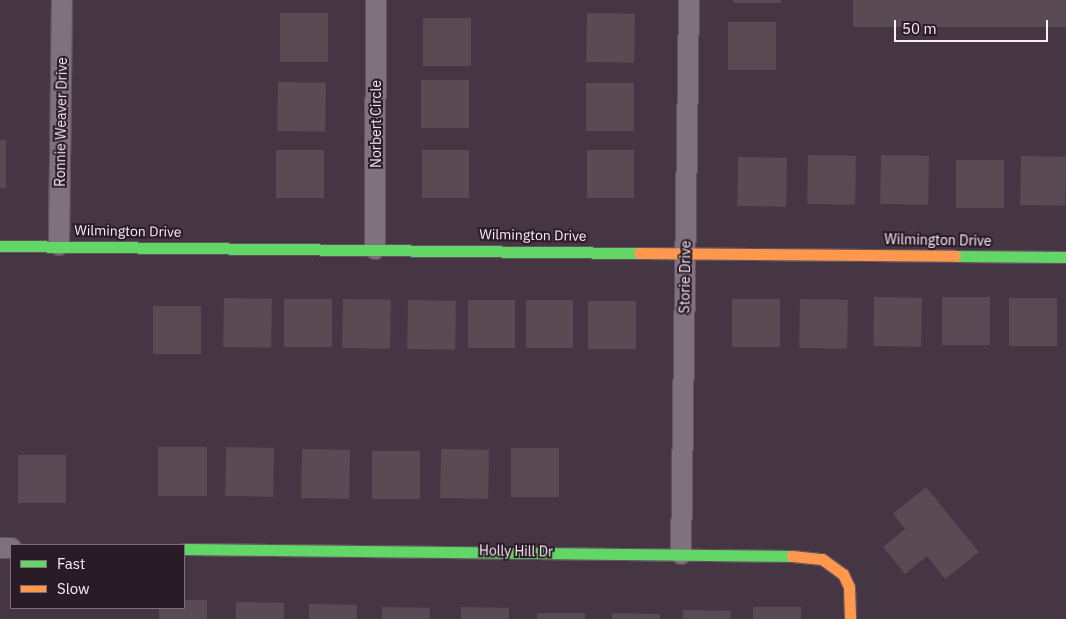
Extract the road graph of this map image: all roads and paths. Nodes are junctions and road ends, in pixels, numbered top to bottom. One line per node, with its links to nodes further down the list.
1 (62, 0): 4 (street, Ronnie Weaver Drive)
2 (376, 0): 6 (street, Norbert Circle)
3 (689, 0): 7 (street, Storie Drive)
4 (59, 245): 5 (street, Wilmington Drive); 6 (street, Wilmington Drive)
5 (0, 246)
6 (375, 248): 7 (street, Wilmington Drive)
7 (686, 252): 8 (street, Wilmington Drive); 10 (street, Storie Drive)
8 (1066, 257)
9 (185, 549): 10 (street, Holly Hill Dr)
10 (681, 554): 11 (street, Holly Hill Dr)
11 (850, 619)

